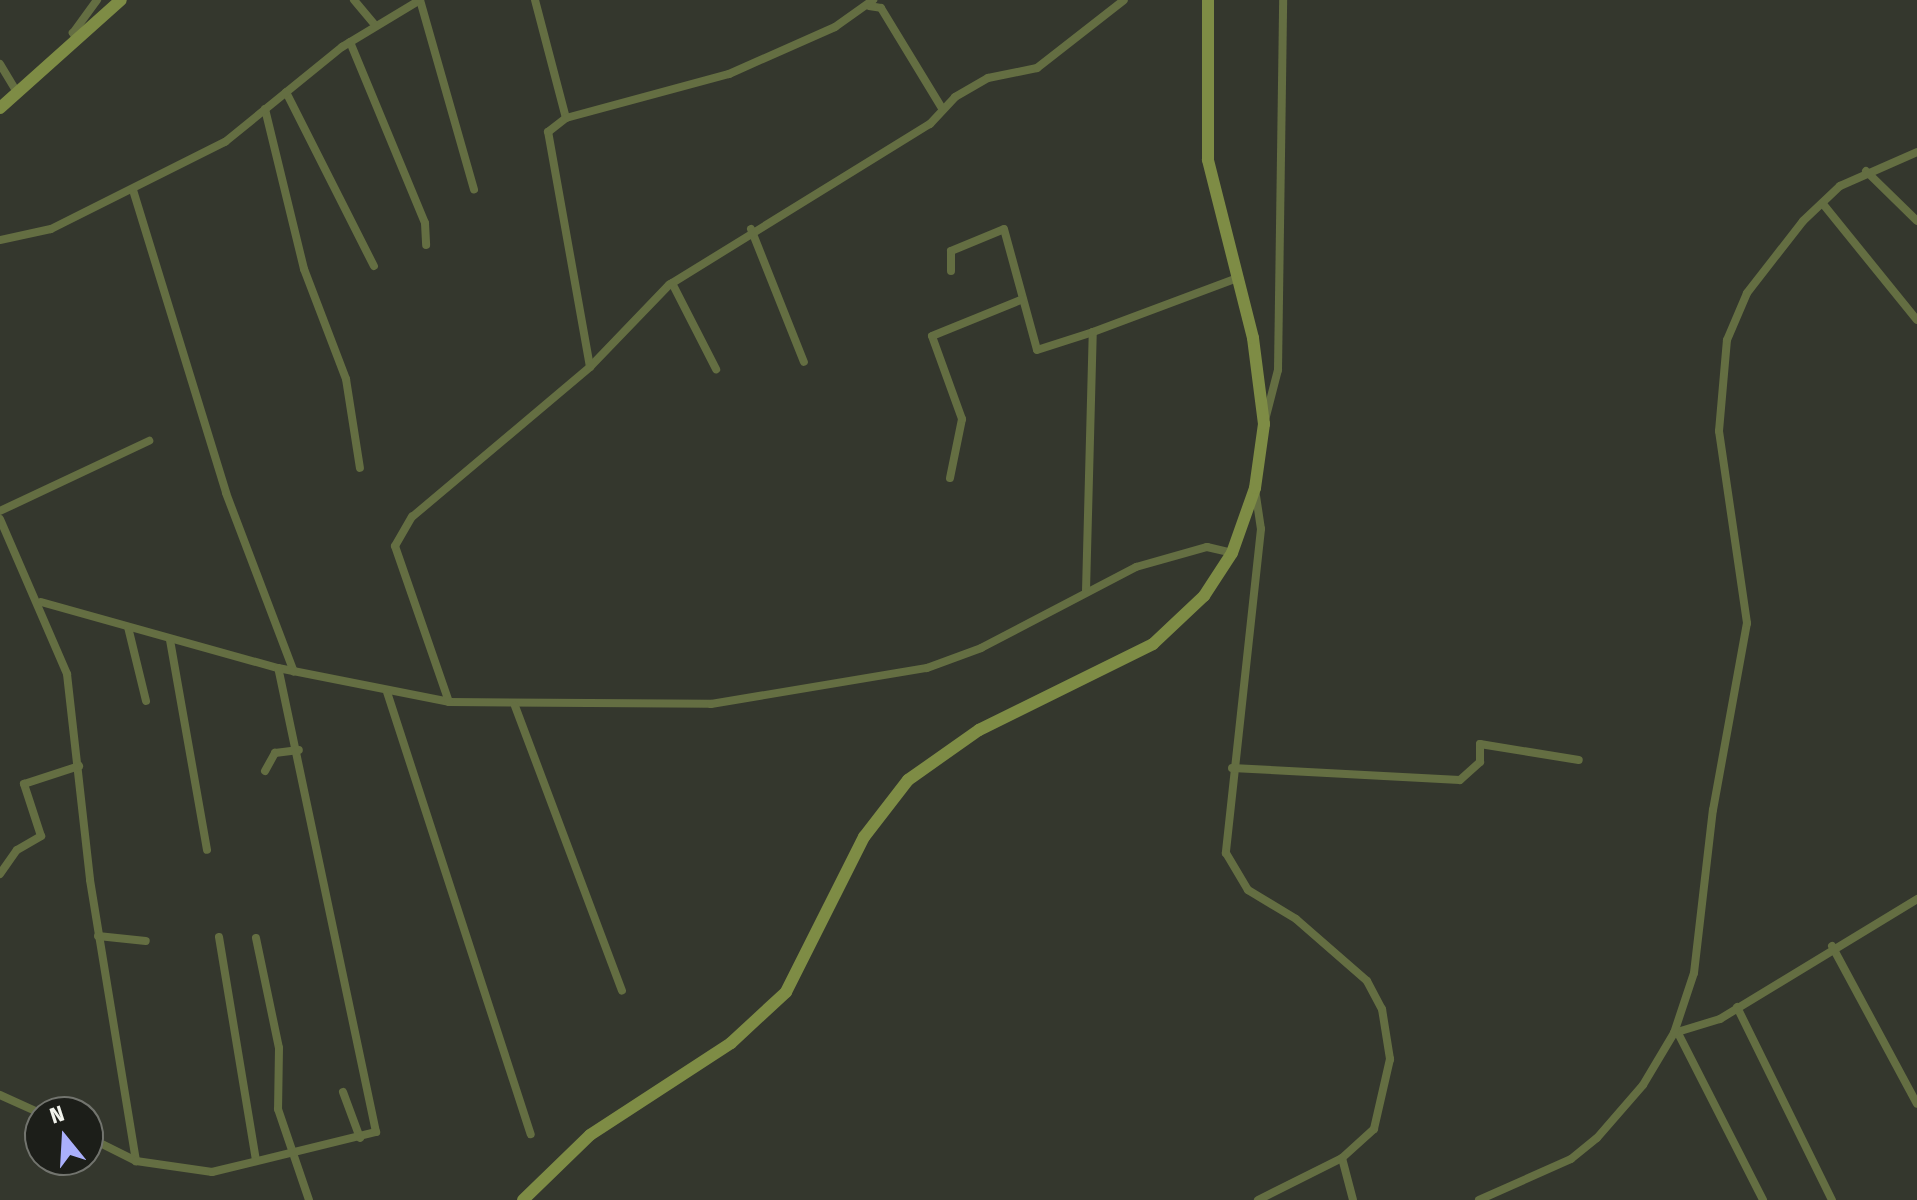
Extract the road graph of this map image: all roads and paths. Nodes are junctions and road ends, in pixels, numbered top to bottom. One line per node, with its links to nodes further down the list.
1 (97, 0): 11 (street)
2 (121, 0): 11 (main road)
3 (354, 0): 10 (street)
4 (535, 0): 19 (street)
5 (1124, 0): 18 (street)
6 (1208, 0): 31 (main road)
7 (1283, 0): 39 (street)
8 (416, 1): 10 (street); 22 (street)
9 (871, 3): 18 (street); 19 (street)
10 (375, 25): 12 (street)
11 (78, 40): 14 (main road)
12 (350, 42): 15 (street); 28 (street)
13 (0, 64): 14 (street)
14 (17, 92): 16 (main road)
15 (286, 92): 17 (street); 29 (street)
16 (0, 108)
17 (265, 109): 23 (street); 41 (street)
18 (943, 110): 26 (street)
19 (566, 118): 37 (street)
20 (1917, 152): 21 (street)
21 (1866, 171): 24 (street); 25 (street)
22 (474, 189)
23 (133, 190): 27 (street); 52 (street)
24 (1823, 204): 34 (street); 72 (street)
25 (1917, 221)
26 (751, 229): 32 (street); 36 (street)
27 (0, 240)
28 (426, 245)
29 (374, 266)
30 (951, 271): 33 (street)
31 (1235, 279): 35 (street); 39 (main road)
32 (672, 283): 37 (street); 38 (street)
33 (1023, 299): 35 (street); 42 (street)
34 (1917, 320)
35 (1093, 332): 47 (street)
36 (804, 362)
37 (590, 367): 55 (street)
38 (716, 369)
39 (1264, 424): 43 (main road)
40 (149, 441): 44 (street)
41 (360, 468)
42 (950, 478)
43 (1255, 488): 46 (main road); 60 (street)
44 (0, 511)
45 (0, 519): 48 (street)
46 (1232, 553): 47 (street); 85 (main road)
47 (1086, 591): 56 (street)
48 (41, 602): 49 (street); 59 (street)
49 (128, 627): 50 (street); 54 (street)
50 (170, 640): 51 (street); 62 (street)
51 (278, 668): 52 (street); 57 (street)
52 (294, 672): 53 (street)
53 (387, 692): 55 (street); 77 (street)
54 (146, 701)
55 (449, 702): 56 (street)
56 (515, 706): 70 (street)
57 (299, 750): 61 (street); 78 (street)
58 (1579, 760): 60 (street)
59 (79, 766): 63 (street); 65 (street)
60 (1232, 768): 81 (street)
61 (265, 771)
62 (207, 850)
63 (0, 874)
64 (1917, 899): 69 (street)
65 (98, 936): 68 (street); 83 (street)
66 (219, 937): 82 (street)
67 (256, 938): 80 (street)
68 (146, 941)
69 (1832, 946): 71 (street); 75 (street)
70 (622, 991)
71 (1737, 1007): 72 (street); 90 (street)
72 (1677, 1034): 88 (street); 89 (street)
73 (343, 1092): 78 (street)
74 (0, 1095): 76 (street)
75 (1917, 1104)
76 (24, 1106)
77 (531, 1134)
78 (360, 1138): 80 (street)
79 (104, 1145): 83 (street)
80 (295, 1154): 82 (street); 84 (street)
81 (1342, 1158): 86 (street); 87 (street)
82 (256, 1160): 83 (street)
83 (136, 1161)
84 (309, 1200)
85 (523, 1200)
86 (1258, 1200)
87 (1353, 1200)
88 (1479, 1200)
89 (1763, 1200)
90 (1832, 1200)

